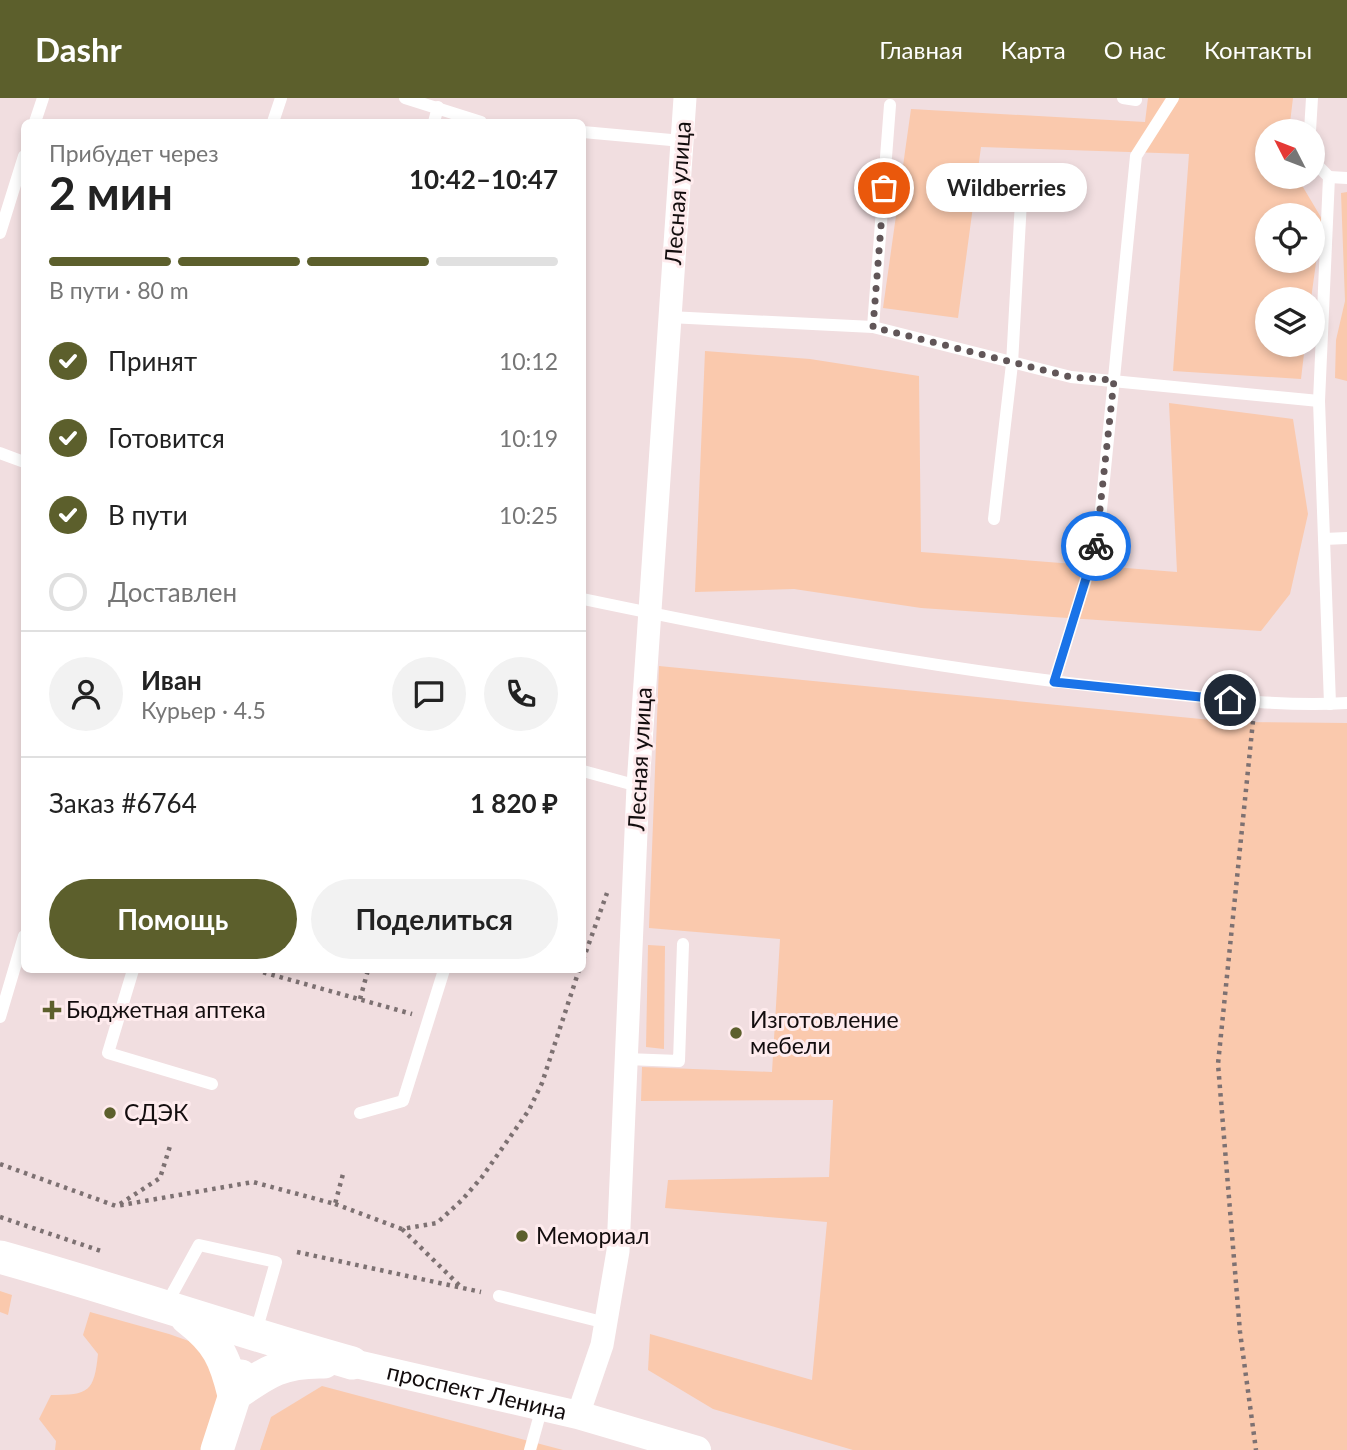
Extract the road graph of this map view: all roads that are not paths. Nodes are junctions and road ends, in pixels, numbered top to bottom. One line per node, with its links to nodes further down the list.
1 (43, 98): 9 (lane)
2 (281, 98): 10 (lane)
3 (405, 98): 8 (lane)
4 (685, 98): 15 (street, Лесная улица)
5 (1173, 98): 25 (lane)
6 (1312, 98): 13 (lane)
7 (890, 105): 23 (lane)
8 (438, 107): 11 (lane); 12 (lane)
9 (36, 119)
10 (274, 119)
11 (435, 119)
12 (472, 119)
13 (1311, 119)
14 (586, 132): 15 (lane)
15 (682, 141): 22 (street, Лесная улица)
16 (21, 166): 21 (lane)
17 (1325, 173): 18 (lane)
18 (1329, 177): 19 (lane); 26 (lane)
19 (1347, 178)
20 (1022, 183): 24 (lane)
21 (0, 233)
22 (669, 317): 23 (lane); 33 (street, Лесная улица)
23 (873, 327): 24 (lane)
24 (1013, 364): 25 (lane); 29 (lane)
25 (1114, 380): 26 (lane); 34 (lane)
26 (1318, 401): 31 (lane)
27 (0, 453): 28 (lane)
28 (21, 461)
29 (994, 519)
30 (1347, 538): 31 (lane)
31 (1324, 539): 36 (lane)
32 (586, 600): 33 (lane)
33 (650, 613): 34 (lane); 38 (street, Лесная улица)
34 (1054, 682): 36 (lane)
35 (1347, 703): 36 (lane)
36 (1330, 704)
37 (586, 772): 38 (lane)
38 (638, 786): 44 (street, Лесная улица)
39 (683, 944): 44 (lane)
40 (21, 946): 43 (lane)
41 (132, 973): 45 (lane)
42 (443, 973): 46 (lane)
43 (0, 1017)
44 (626, 1059): 50 (street, Лесная улица)
45 (212, 1084)
46 (360, 1113)
47 (0, 1257): 49 (main road, проспект Ленина)
48 (499, 1296): 50 (lane)
49 (172, 1310): 51 (main road, проспект Ленина); 51 (lane); 53 (main road)
50 (606, 1323): 55 (street, Лесная улица)
51 (255, 1335): 52 (main road, проспект Ленина); 53 (main road)
52 (352, 1363): 53 (main road); 54 (street, проспект Ленина)
53 (234, 1395): 57 (main road)
54 (542, 1407): 55 (street, проспект Ленина); 58 (lane)
55 (578, 1415): 56 (street, проспект Ленина)
56 (680, 1448)
57 (218, 1450)
58 (530, 1450)

